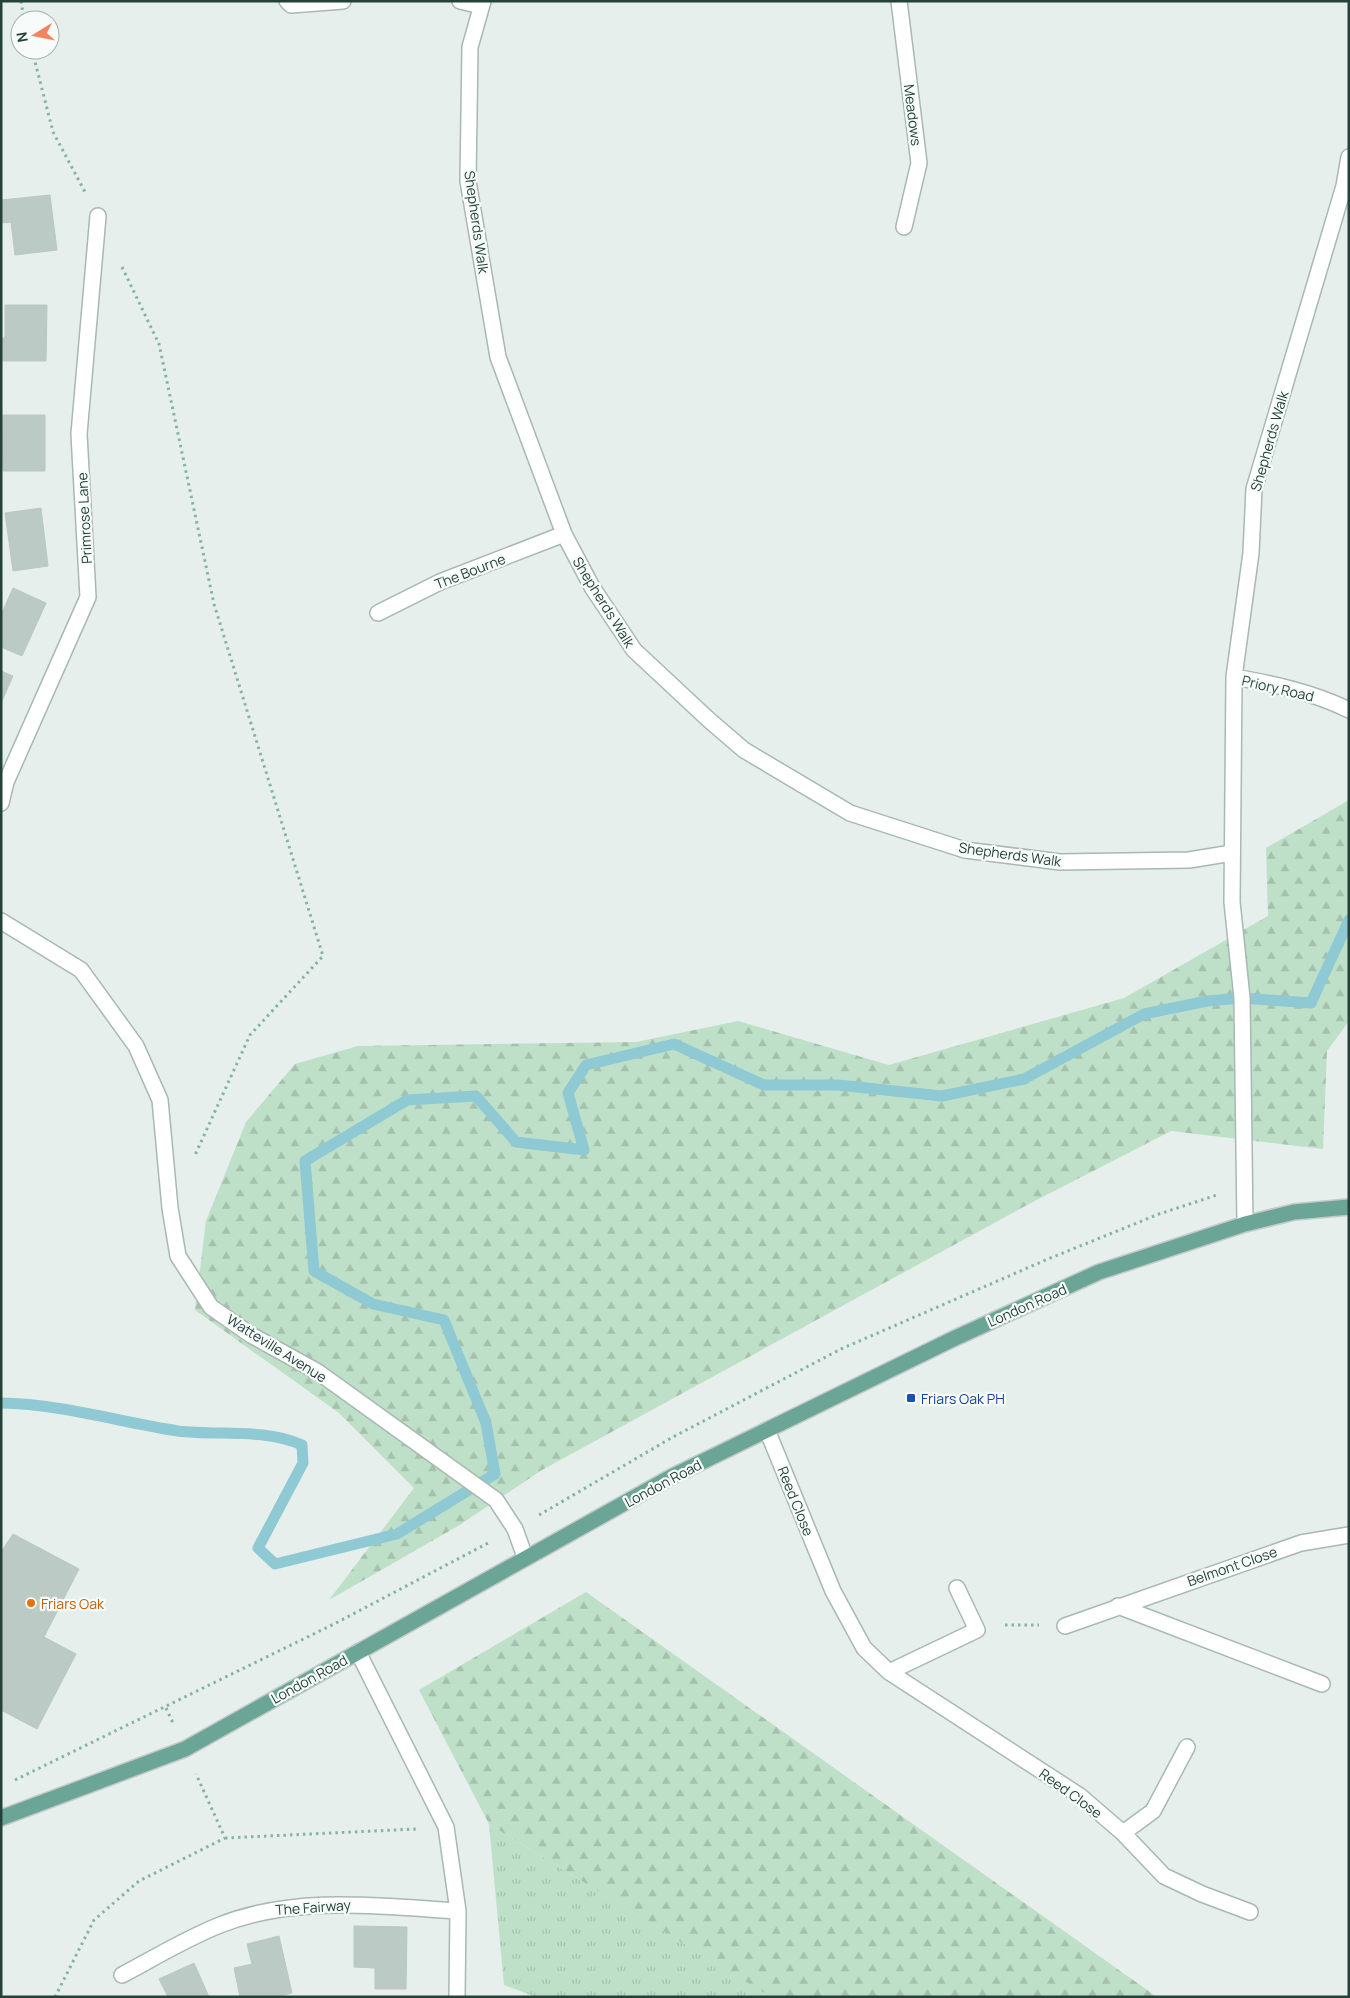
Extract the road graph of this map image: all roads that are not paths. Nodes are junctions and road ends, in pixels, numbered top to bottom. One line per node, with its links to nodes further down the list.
1 (287, 1): 2 (street)
2 (343, 1)
3 (460, 1): 5 (street)
4 (899, 1): 8 (street, Meadows)
5 (482, 4): 9 (street, Shepherds Walk)
6 (1349, 157): 11 (street, Shepherds Walk)
7 (98, 216): 13 (street, Primrose Lane)
8 (904, 227)
9 (564, 534): 10 (street, The Bourne); 14 (street, Shepherds Walk)
10 (378, 613)
11 (1234, 677): 12 (street, Priory Road); 14 (street, Shepherds Walk)
12 (1349, 710)
13 (1, 803)
14 (1232, 853): 17 (street, Shepherds Walk)
15 (1, 921): 20 (street, Watteville Avenue)
16 (1349, 1207): 17 (main road, London Road)
17 (1245, 1224): 18 (main road, London Road)
18 (767, 1430): 20 (main road, London Road); 25 (street, Reed Close)
19 (1349, 1536): 22 (street, Belmont Close)
20 (525, 1557): 24 (main road, London Road)
21 (957, 1588): 25 (street)
22 (1118, 1606): 23 (street, Belmont Close); 26 (street)
23 (1065, 1626)
24 (358, 1652): 28 (main road, London Road); 30 (street)
25 (889, 1672): 29 (street, Reed Close)
26 (1322, 1684)
27 (1187, 1747): 29 (street)
28 (1, 1818)
29 (1123, 1833): 31 (street, Reed Close)
30 (458, 1911): 32 (street, The Fairway); 33 (street)
31 (1250, 1912)
32 (122, 1975)
33 (457, 1997)

